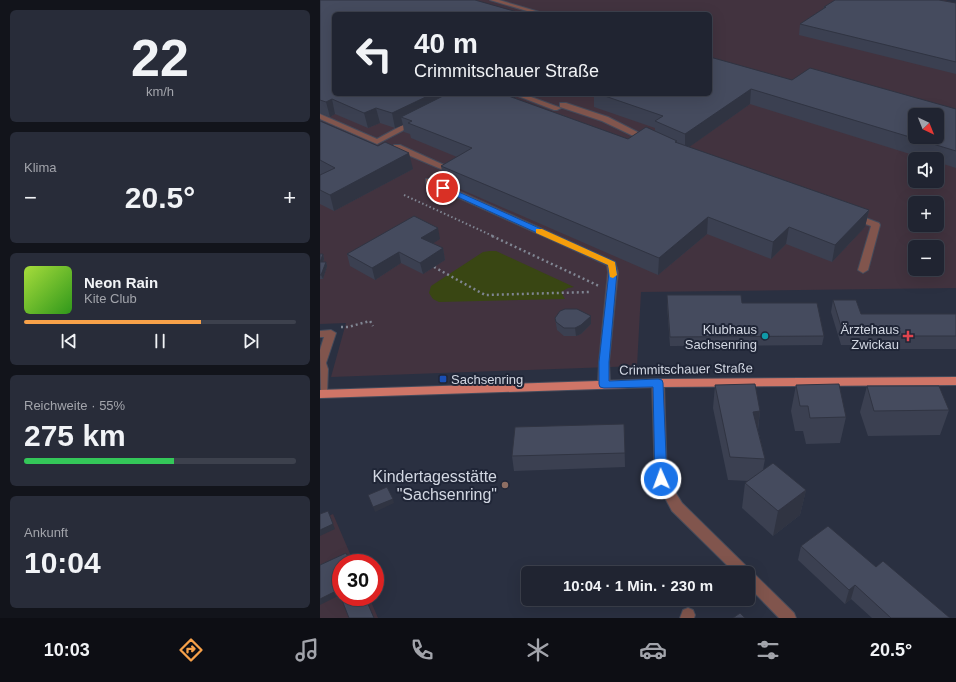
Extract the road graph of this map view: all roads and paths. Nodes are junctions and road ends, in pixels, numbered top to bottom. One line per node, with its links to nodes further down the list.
1 (493, 0): 2 (street)
2 (536, 12)
3 (523, 96): 6 (street)
4 (320, 116): 5 (street)
5 (425, 118)
6 (655, 143)
7 (397, 147): 8 (street)
8 (451, 170)
9 (429, 181): 15 (street)
10 (404, 195): 15 (path)
11 (846, 214): 13 (street)
12 (434, 267): 14 (path)
13 (863, 270)
14 (591, 292)
15 (611, 292): 22 (street)
16 (373, 326): 17 (path)
17 (334, 327)
18 (320, 334): 19 (street)
19 (320, 362): 23 (street)
20 (956, 381): 21 (main road, Crimmitschauer Straße)
21 (658, 383): 22 (main road, Crimmitschauer Straße); 24 (street)
22 (604, 384): 23 (main road, Crimmitschauer Straße)
23 (321, 394)
24 (737, 566)
25 (755, 584): 26 (street)
26 (789, 618)

